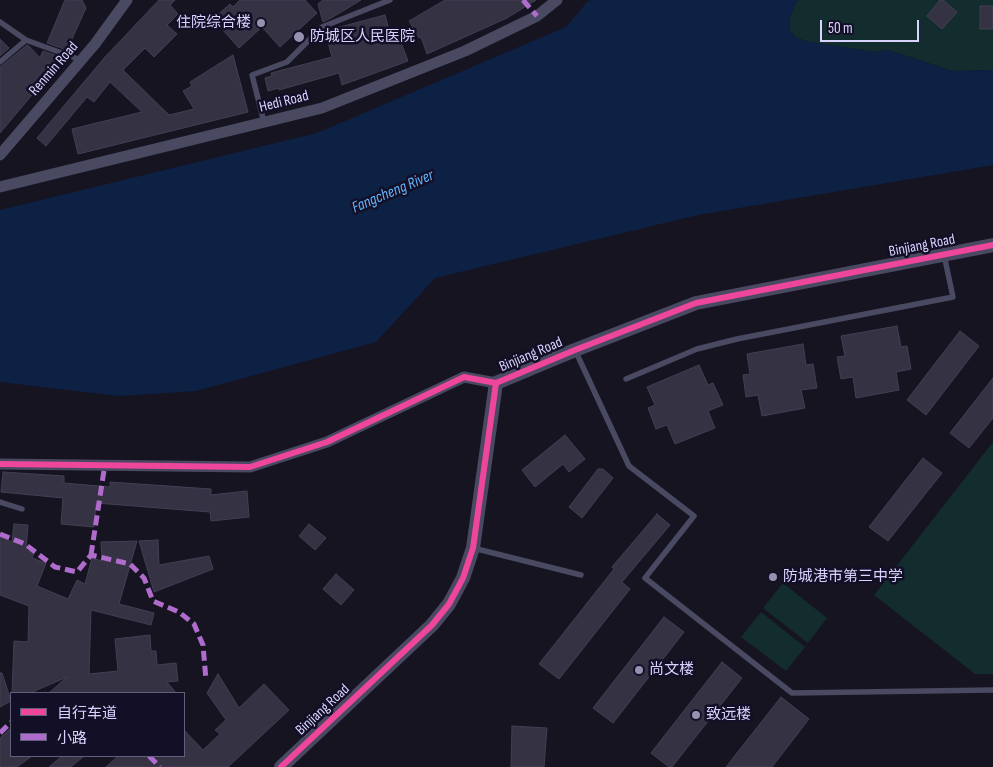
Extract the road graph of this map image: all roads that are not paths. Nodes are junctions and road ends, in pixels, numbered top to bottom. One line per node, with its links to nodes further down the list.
1 (127, 0): 6 (street, Renmin Road)
2 (388, 0): 8 (lane)
3 (557, 0): 8 (street, Hedi Road)
4 (0, 22): 5 (lane)
5 (26, 40): 6 (lane); 7 (lane)
6 (81, 60): 9 (street, Renmin Road)
7 (0, 62)
8 (264, 122): 10 (street, Hedi Road)
9 (0, 155)
10 (0, 187)
11 (993, 245): 12 (street, Binjiang Road)
12 (944, 255): 13 (street, Binjiang Road); 14 (lane)
13 (575, 350): 15 (street, Binjiang Road); 21 (lane)
14 (626, 380)
15 (496, 383): 16 (street); 19 (street, Binjiang Road)
16 (0, 464)
17 (0, 502): 18 (lane)
18 (22, 509)
19 (473, 548): 20 (lane); 22 (street, Binjiang Road)
20 (581, 575)
21 (993, 690)
22 (281, 767)

